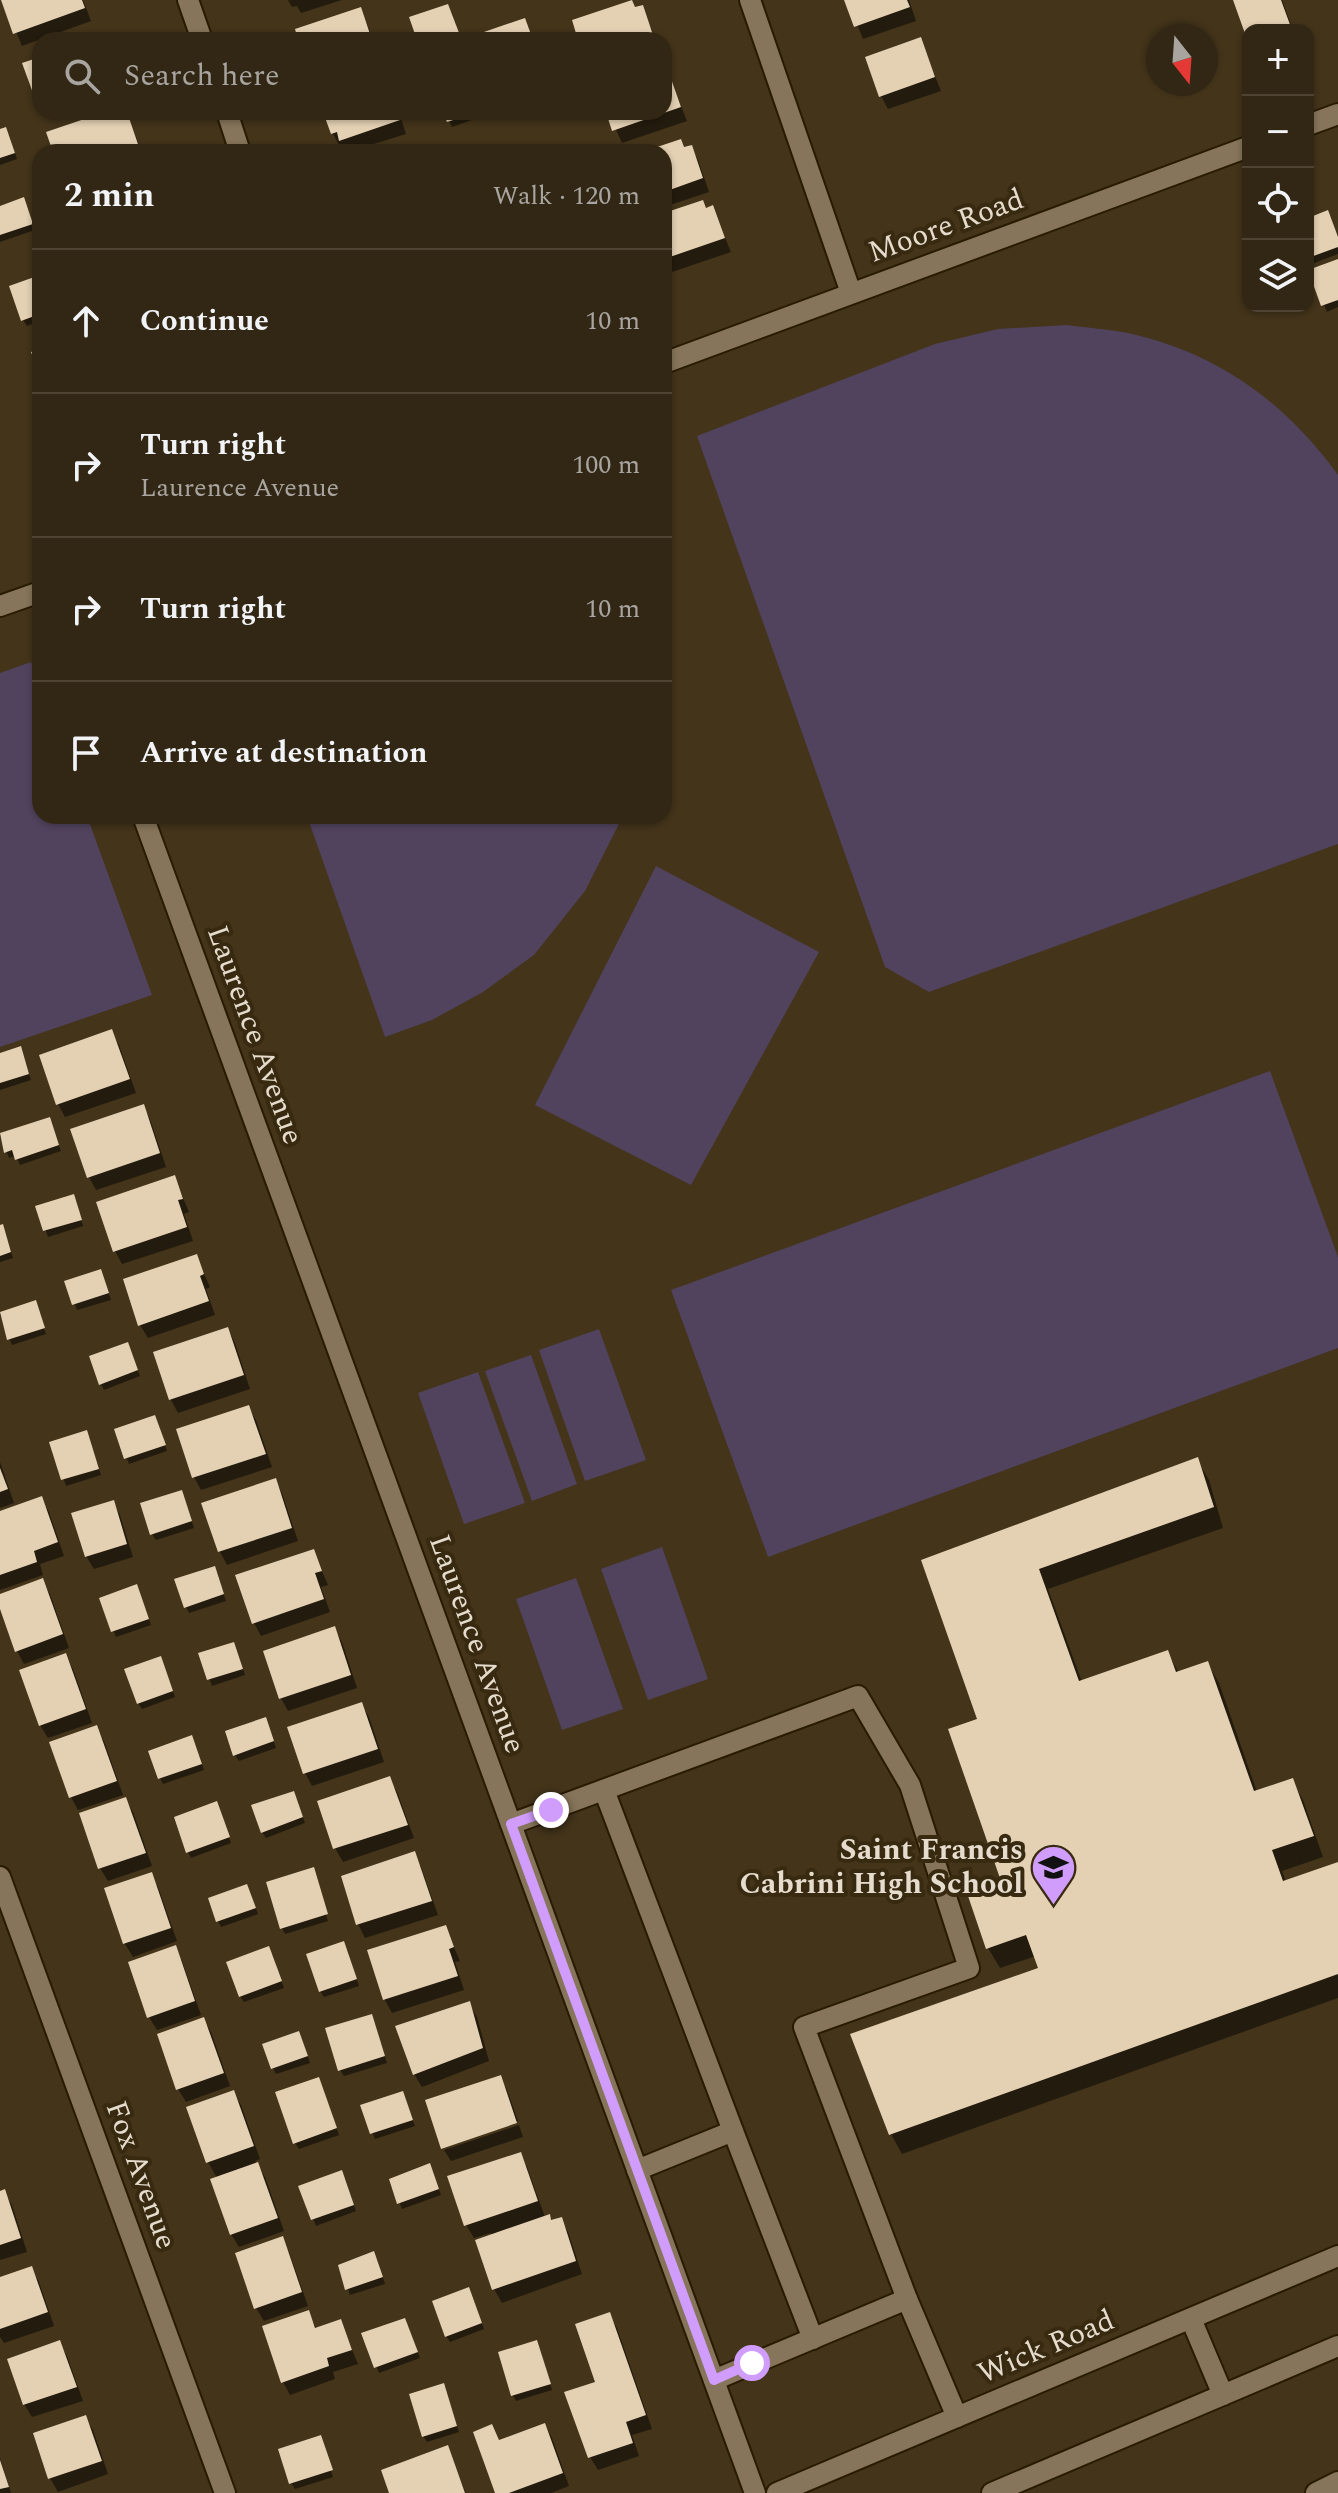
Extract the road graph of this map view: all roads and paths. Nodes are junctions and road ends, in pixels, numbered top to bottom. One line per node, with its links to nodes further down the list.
1 (188, 0): 3 (street)
2 (750, 0): 9 (street)
3 (199, 32)
4 (1338, 114): 6 (street)
5 (230, 120): 7 (street)
6 (1314, 123)
7 (237, 144)
8 (1242, 149): 9 (street, Moore Road)
9 (851, 293): 10 (street, Moore Road)
10 (672, 360)
11 (32, 595): 12 (street)
12 (0, 606)
13 (146, 824): 15 (street, Laurence Avenue)
14 (604, 1790): 15 (street); 17 (street); 20 (street)
15 (511, 1824): 18 (street, Laurence Avenue)
16 (0, 1877): 28 (street, Fox Avenue)
17 (733, 2131): 18 (street); 22 (street)
18 (637, 2170): 24 (street, Laurence Avenue)
19 (1338, 2256): 21 (street, Wick Road)
20 (907, 2299): 22 (street); 26 (street)
21 (1191, 2319): 25 (street); 26 (street, Wick Road)
22 (813, 2339): 24 (street)
23 (1338, 2346): 25 (street)
24 (714, 2380): 29 (street, Laurence Avenue)
25 (1223, 2395): 31 (street)
26 (957, 2417): 30 (street, Wick Road)
27 (1338, 2482): 32 (street)
28 (225, 2493)
29 (755, 2493)
30 (777, 2493)
31 (992, 2493)
32 (1316, 2493)

